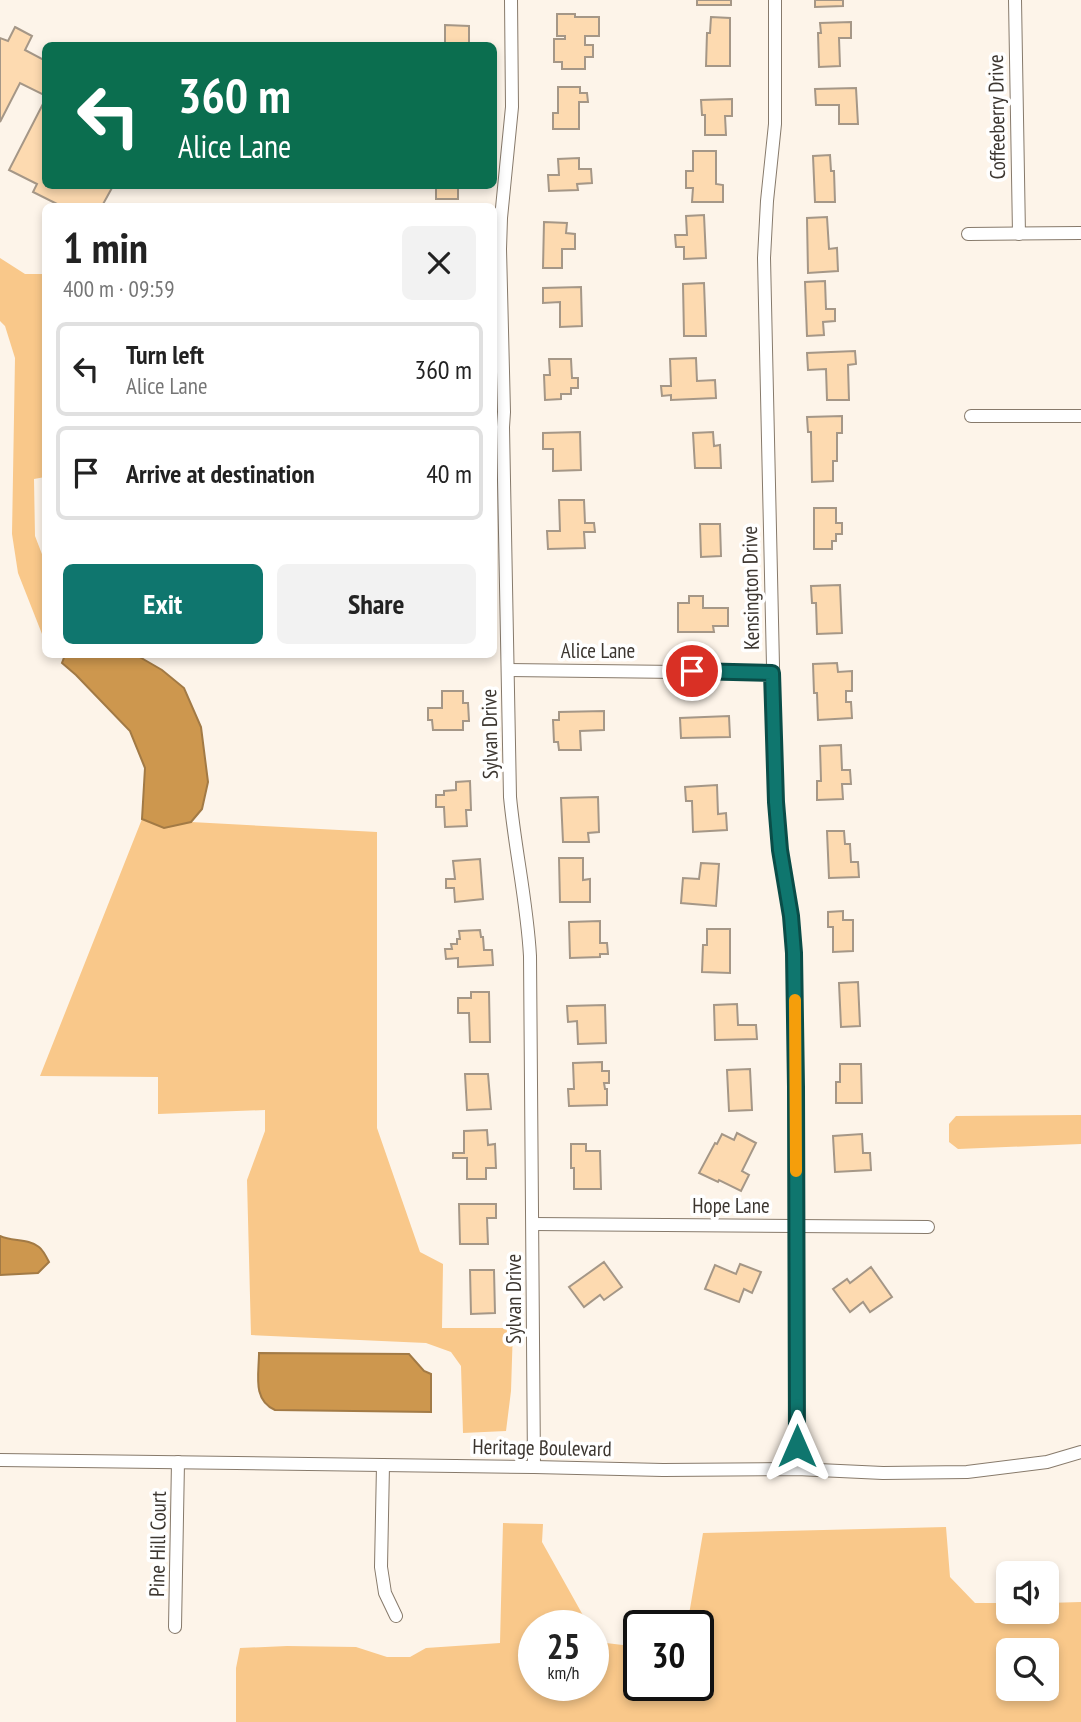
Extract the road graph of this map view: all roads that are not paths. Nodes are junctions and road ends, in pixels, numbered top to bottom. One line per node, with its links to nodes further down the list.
1 (511, 0): 9 (street, Sylvan Drive)
2 (775, 0): 10 (street, Kensington Drive)
3 (1015, 0): 6 (street, Coffeeberry Drive)
4 (1081, 233): 6 (street)
5 (968, 234): 6 (street)
6 (1019, 234)
7 (971, 416): 8 (street)
8 (1081, 416)
9 (508, 670): 10 (street, Alice Lane); 11 (street, Sylvan Drive)
10 (772, 673): 12 (street, Kensington Drive)
11 (533, 1224): 12 (street, Hope Lane); 18 (street, Sylvan Drive)
12 (797, 1226): 13 (street, Hope Lane); 19 (street, Kensington Drive)
13 (928, 1227)
14 (1081, 1452): 19 (street, Heritage Boulevard)
15 (0, 1460): 16 (street, Heritage Boulevard)
16 (178, 1461): 17 (street, Heritage Boulevard); 21 (street, Pine Hill Court)
17 (383, 1465): 18 (street, Heritage Boulevard); 20 (street)
18 (534, 1467): 19 (street, Heritage Boulevard)
19 (797, 1469)
20 (396, 1616)
21 (175, 1627)

